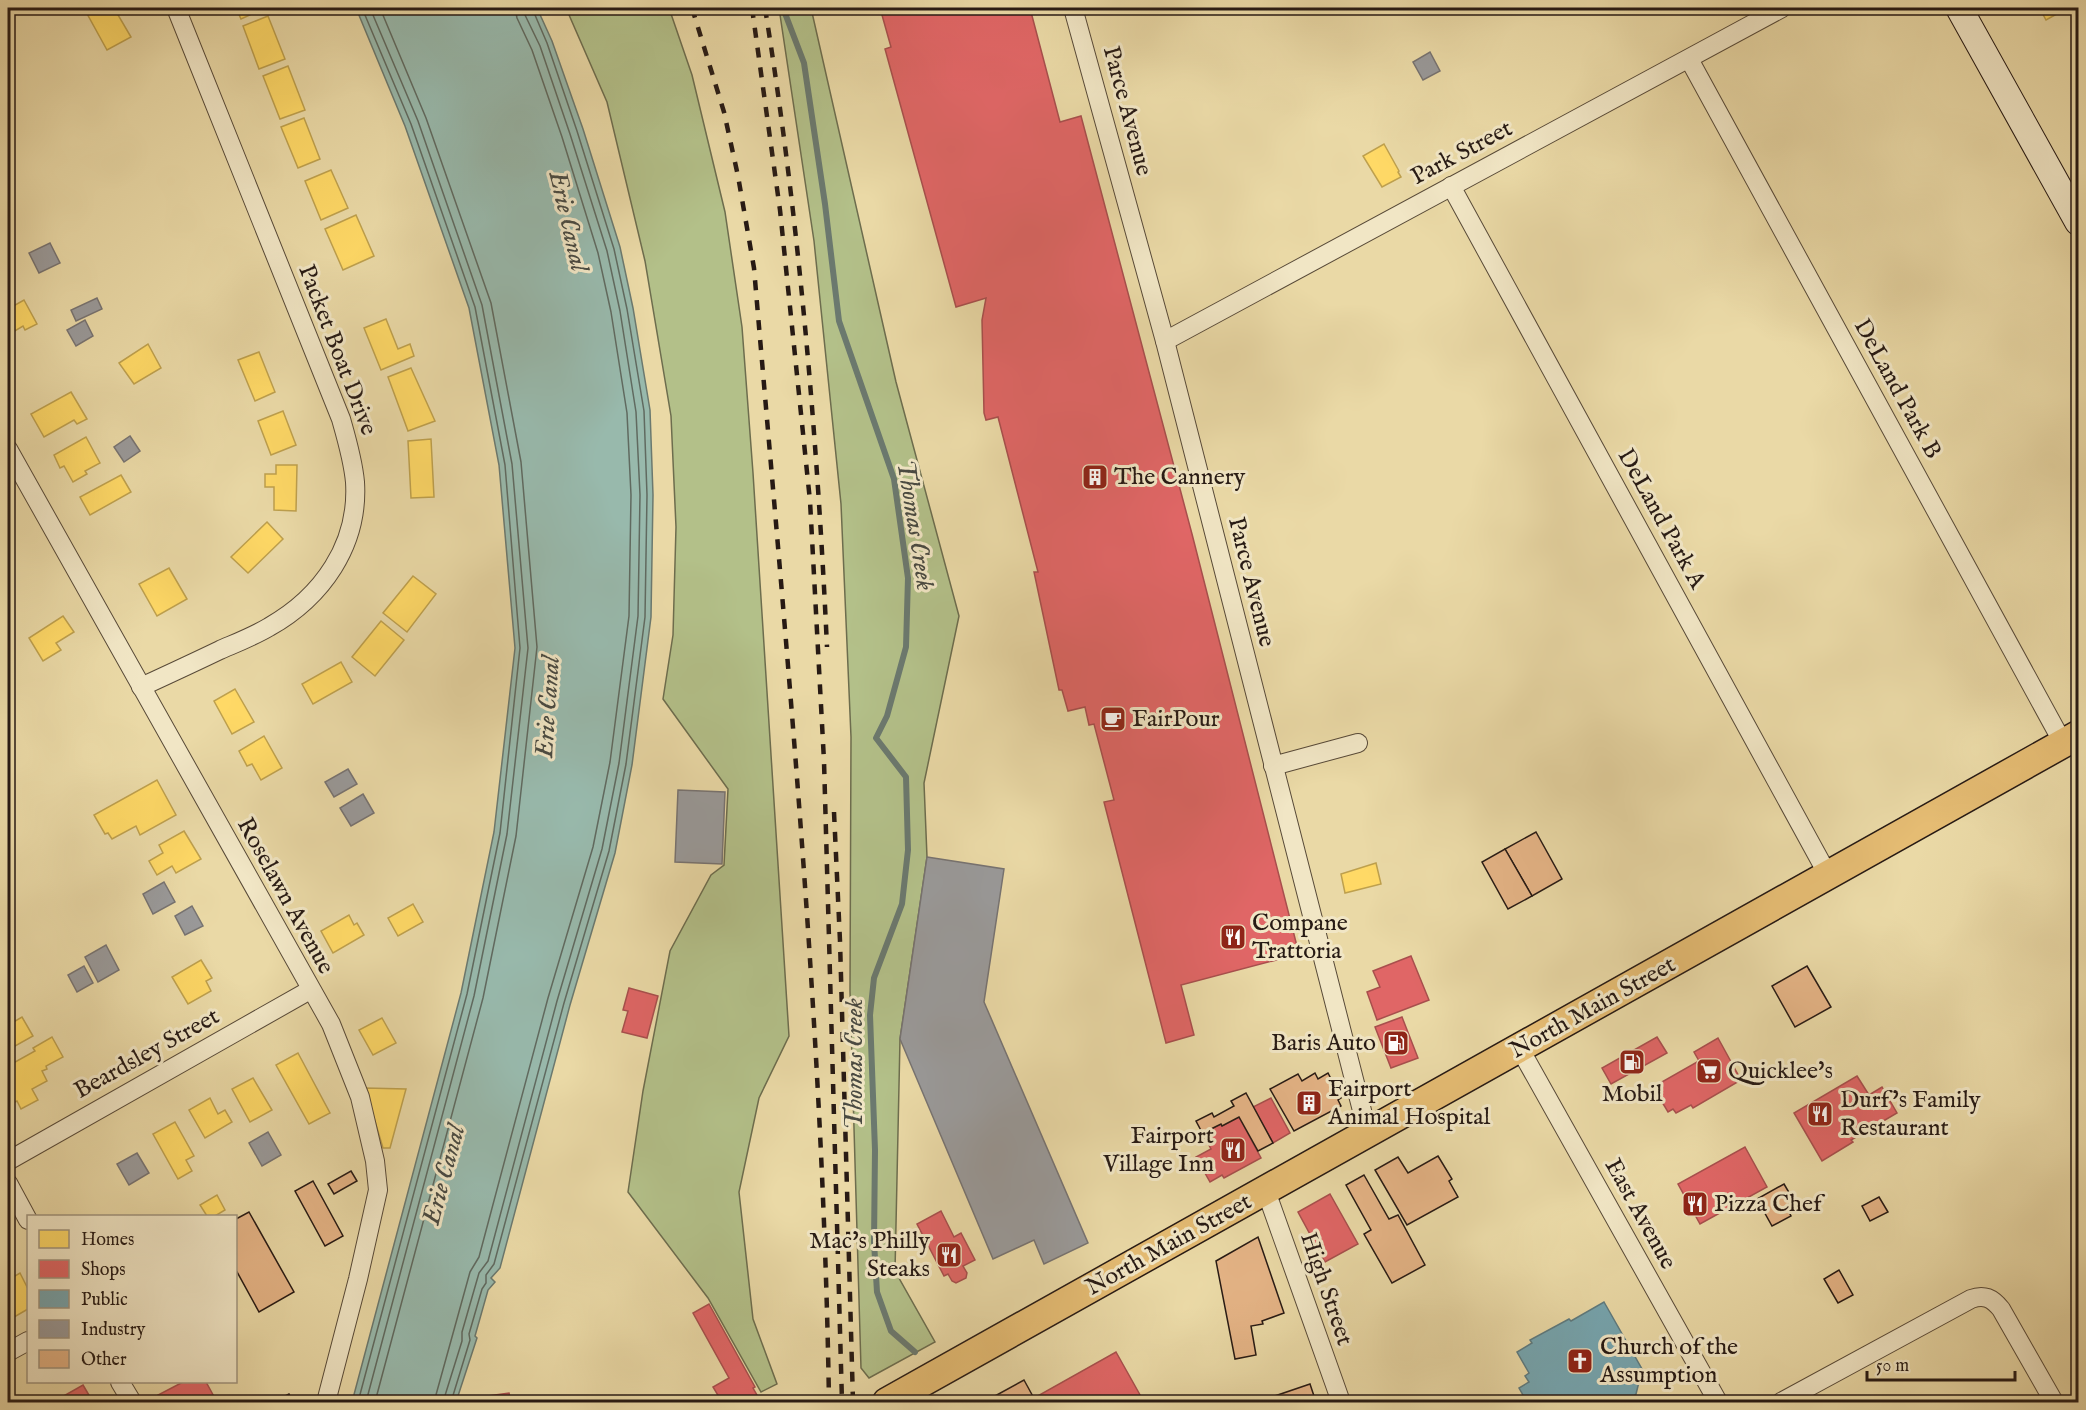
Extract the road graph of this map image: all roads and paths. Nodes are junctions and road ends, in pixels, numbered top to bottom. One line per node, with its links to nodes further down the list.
1 (176, 8): 10 (street, Packet Boat Drive)
2 (1073, 8): 8 (street, Parce Avenue)
3 (1782, 8): 5 (street, Park Street)
4 (1959, 8): 7 (main road)
5 (1689, 59): 6 (street, Park Street); 11 (street, DeLand Park B)
6 (1451, 186): 8 (street, Park Street); 14 (street, DeLand Park A)
7 (2079, 222)
8 (1165, 341): 13 (street, Parce Avenue)
9 (8, 449): 10 (street, Roselawn Avenue)
10 (141, 687): 15 (street, Roselawn Avenue)
11 (2071, 739): 14 (main road, North Main Street)
12 (1358, 743): 13 (street)
13 (1273, 766): 17 (street, Parce Avenue)
14 (1828, 875): 16 (main road, North Main Street)
15 (310, 990): 18 (street, Beardsley Street); 27 (street, Roselawn Avenue)
16 (1520, 1048): 17 (main road, North Main Street); 29 (street, East Avenue)
17 (1368, 1134): 20 (main road, North Main Street)
18 (8, 1161)
19 (8, 1183): 21 (street)
20 (1266, 1191): 25 (main road, North Main Street); 28 (street, High Street)
21 (27, 1218)
22 (27, 1342): 23 (street)
23 (8, 1352)
24 (121, 1383): 26 (street)
25 (895, 1400)
26 (132, 1402)
27 (326, 1402)
28 (1341, 1402)
29 (1718, 1402)
30 (1781, 1402): 31 (street)
31 (2054, 1402)

